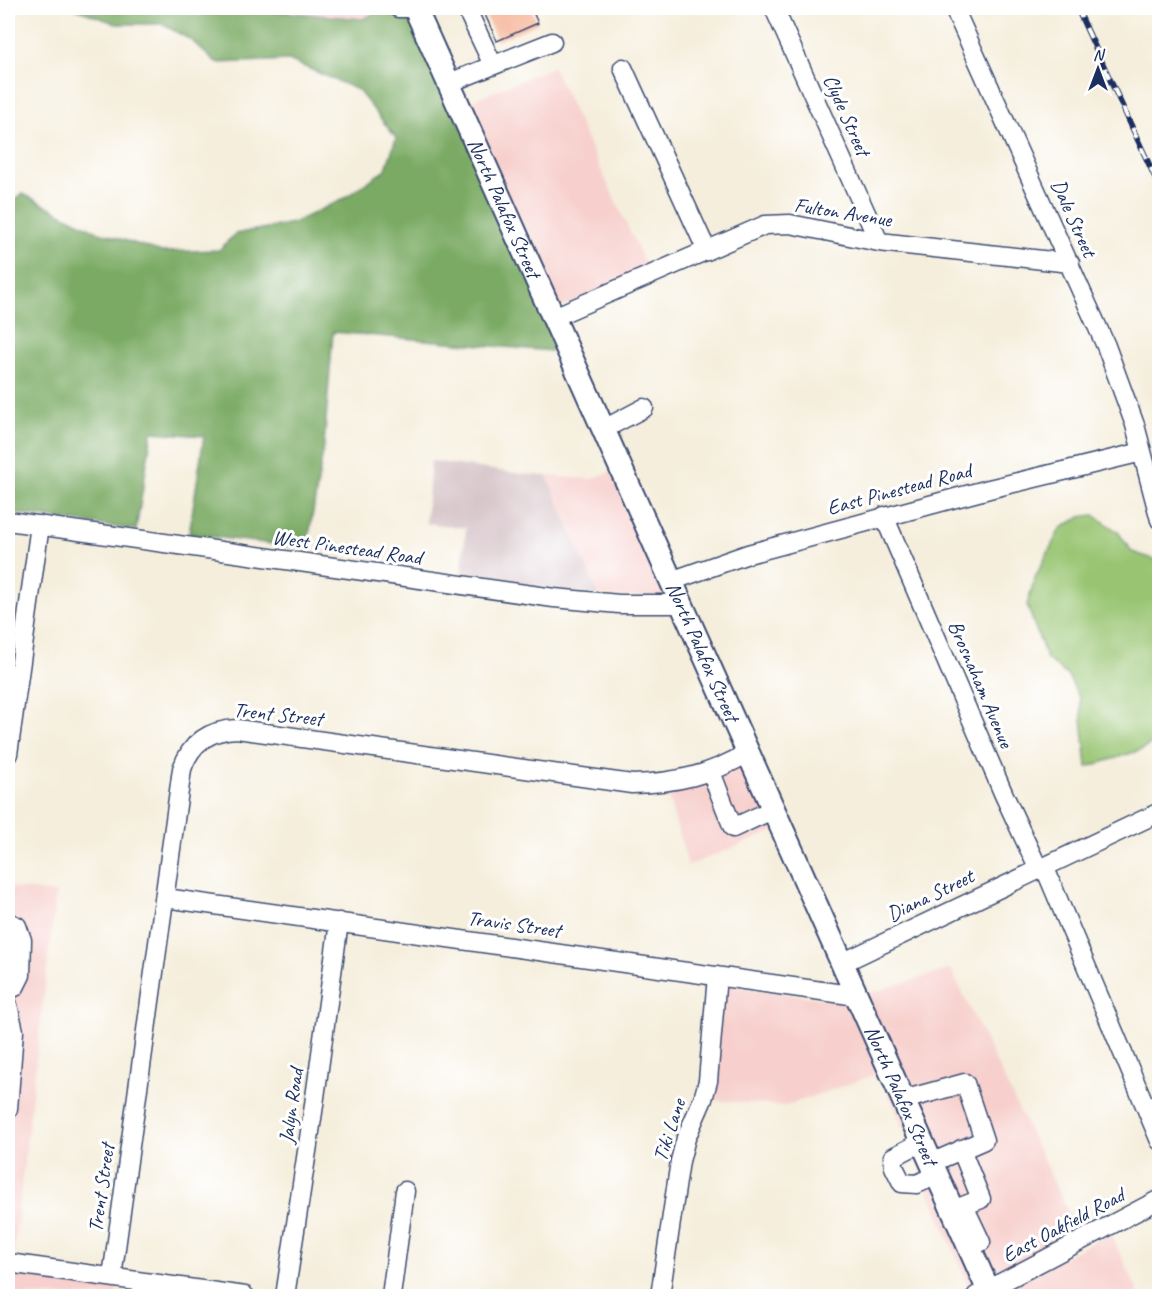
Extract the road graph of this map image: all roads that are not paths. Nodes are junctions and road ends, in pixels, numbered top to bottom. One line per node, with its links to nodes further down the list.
1 (398, 8): 2 (street)
2 (408, 8)
3 (415, 8): 10 (main road, North Palafox Street)
4 (466, 8): 8 (street)
5 (774, 8): 11 (street, Clyde Street)
6 (954, 8): 13 (street, Dale Street)
7 (552, 42): 8 (street)
8 (493, 65): 10 (street)
9 (623, 68): 12 (street)
10 (449, 83): 14 (main road, North Palafox Street)
11 (879, 242): 12 (street, Fulton Avenue); 13 (street, Fulton Avenue)
12 (706, 251): 14 (street, Fulton Avenue)
13 (1070, 263): 17 (street, Dale Street)
14 (554, 317): 16 (main road, North Palafox Street)
15 (644, 408): 16 (street)
16 (604, 429): 22 (main road, North Palafox Street)
17 (1142, 452): 18 (street, East Pinestead Road); 19 (street, Dale Street)
18 (884, 516): 22 (street, East Pinestead Road); 29 (street, Brosnaham Avenue)
19 (1160, 520)
20 (8, 521): 21 (street, West Pinestead Road)
21 (40, 525): 23 (street, West Pinestead Road); 25 (street)
22 (671, 581): 23 (main road, North Palafox Street)
23 (682, 604): 24 (main road, North Palafox Street)
24 (749, 752): 26 (street, Trent Street); 27 (main road, North Palafox Street)
25 (8, 754)
26 (711, 772): 27 (street); 30 (street, Trent Street)
27 (774, 809): 33 (main road, North Palafox Street)
28 (1160, 812): 29 (street, Diana Street)
29 (1041, 867): 33 (street, Diana Street); 40 (street, Brosnaham Avenue)
30 (165, 898): 32 (street, Travis Street); 48 (street, Trent Street)
31 (8, 922): 35 (street)
32 (339, 922): 34 (street, Travis Street); 51 (street, Jalyn Road)
33 (842, 963): 36 (main road, North Palafox Street)
34 (717, 976): 36 (street, Travis Street); 53 (street, Tiki Lane)
35 (8, 990)
36 (857, 996): 38 (main road, North Palafox Street)
37 (8, 1005): 39 (street)
38 (903, 1100): 41 (main road, North Palafox Street); 42 (street)
39 (8, 1110)
40 (1160, 1141)
41 (922, 1142): 43 (main road, North Palafox Street); 43 (street)
42 (962, 1149): 43 (street); 46 (street)
43 (934, 1169): 46 (main road, North Palafox Street)
44 (405, 1191): 52 (street)
45 (1160, 1200): 49 (street, East Oakfield Road)
46 (958, 1208): 49 (main road, North Palafox Street)
47 (8, 1263): 48 (street)
48 (112, 1277): 50 (street)
49 (985, 1294)
50 (245, 1296)
51 (285, 1296)
52 (391, 1296)
53 (660, 1296)

